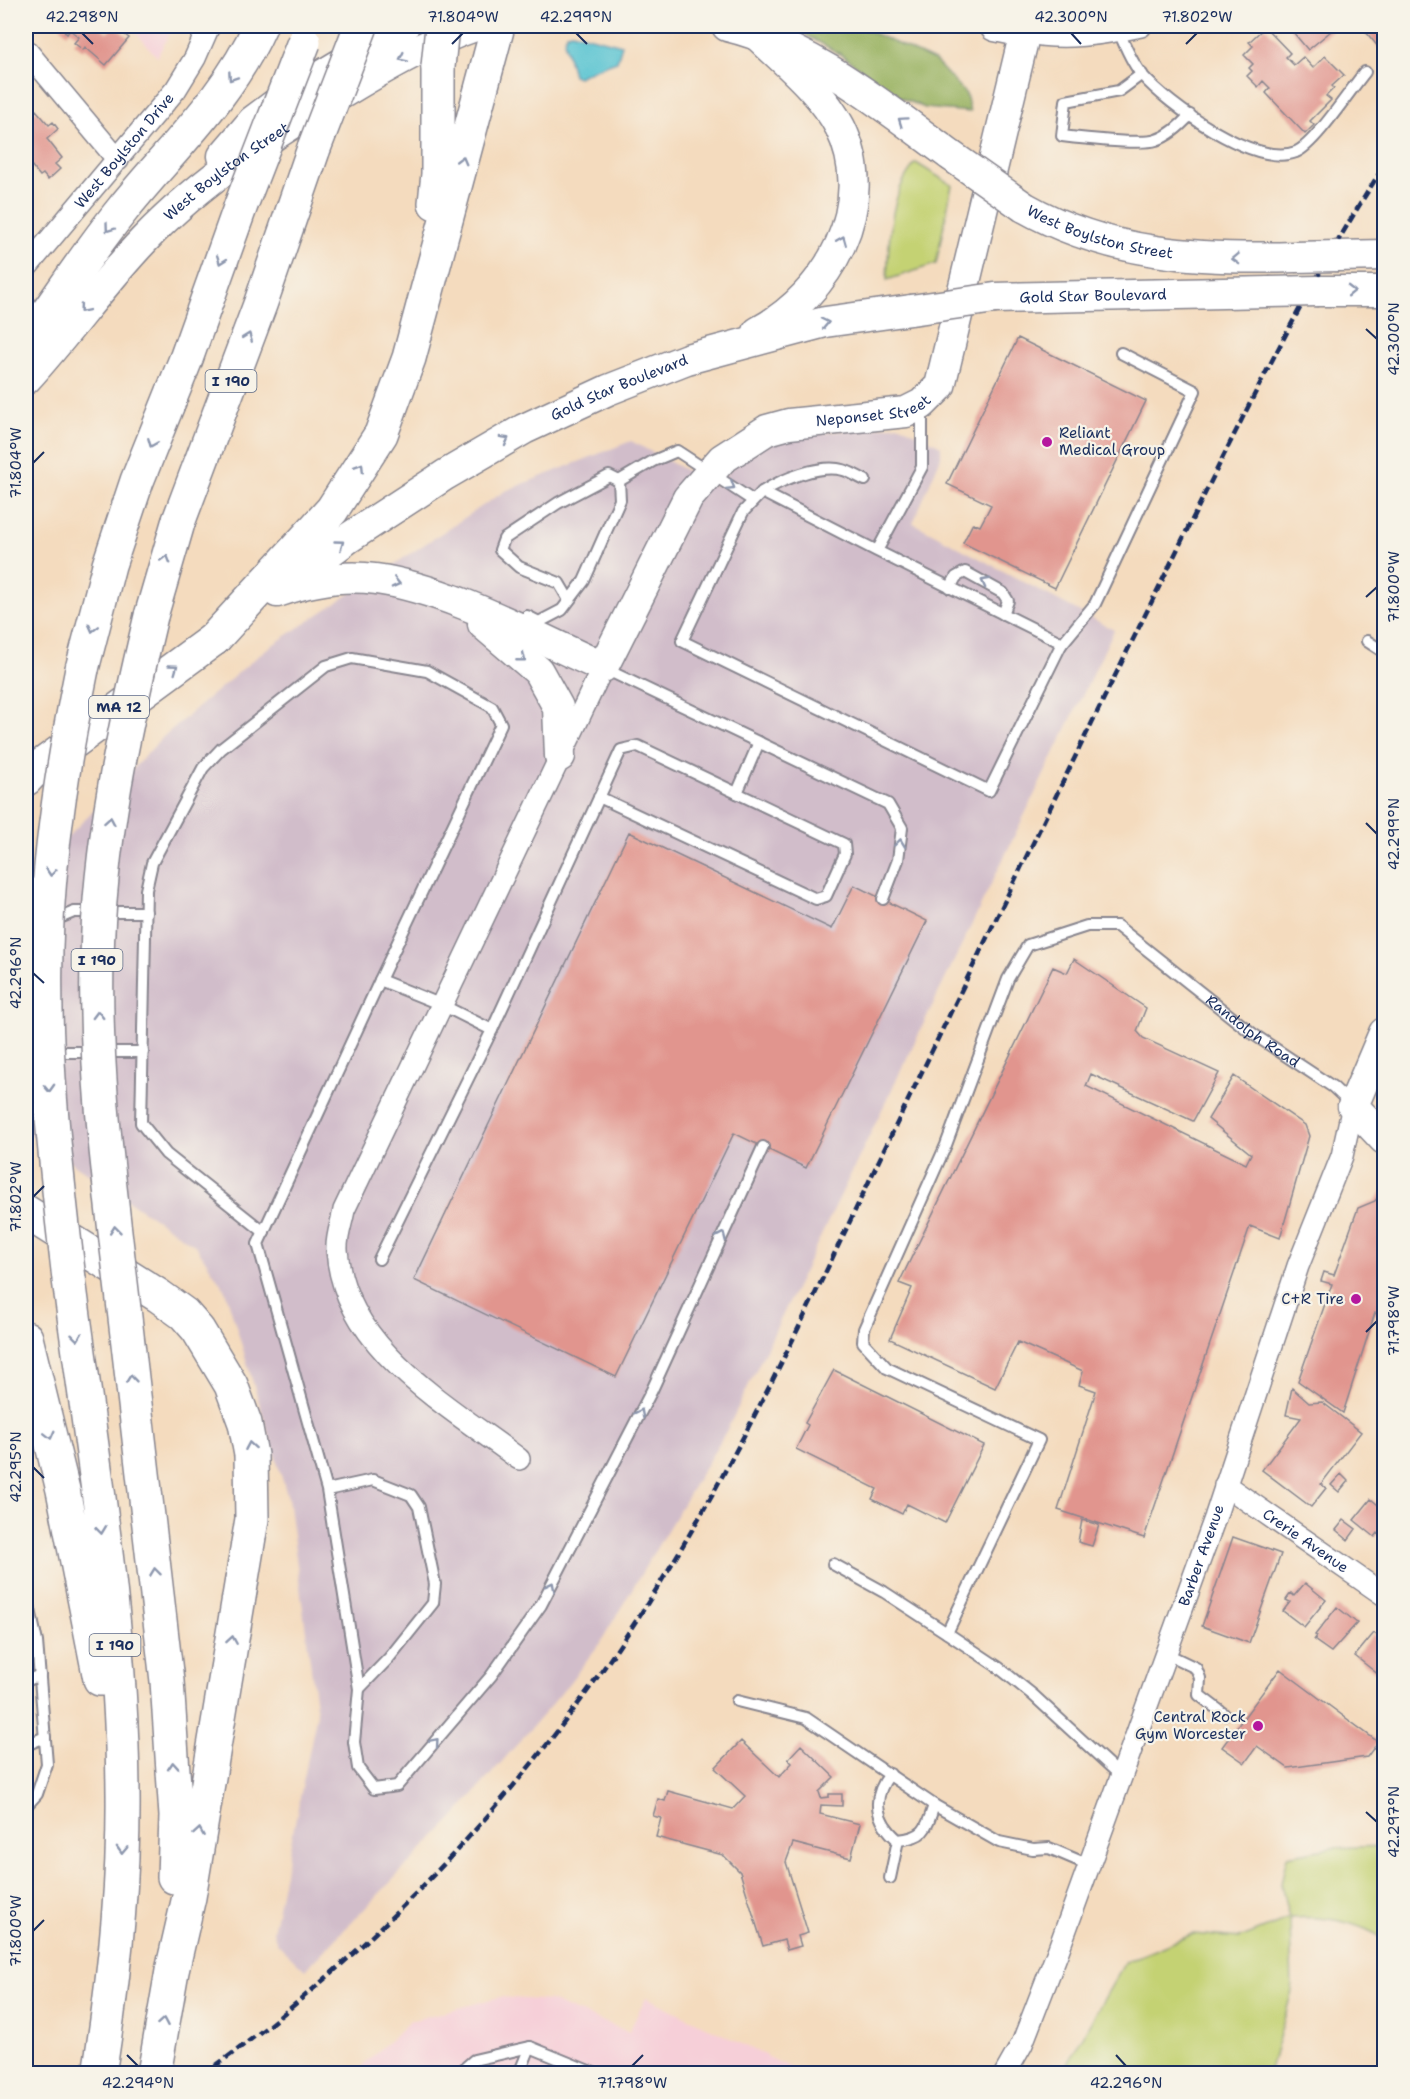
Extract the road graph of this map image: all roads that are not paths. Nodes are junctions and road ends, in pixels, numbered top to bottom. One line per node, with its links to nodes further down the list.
1 (209, 26): 17 (street, West Boylston Drive)
2 (260, 26): 22 (main road, one-way to 22)
3 (361, 26): 90 (main road, I 190, one-way to 3, bridge)
4 (404, 26): 18 (main road)
5 (442, 26): 25 (main road, bridge)
6 (995, 26): 11 (main road)
7 (1141, 26): 9 (street)
8 (741, 29): 19 (main road, West Boylston Street, one-way to 8, bridge); 23 (main road, one-way to 8)
9 (1118, 30): 11 (street); 15 (lane)
10 (488, 32): 18 (main road, West Boylston Street, one-way to 18); 25 (main road, one-way to 10)
11 (1025, 32): 27 (main road, Neponset Street)
12 (307, 34): 84 (main road, I 190, one-way to 84, bridge)
13 (26, 50): 17 (street)
14 (1365, 72): 16 (lane)
15 (1142, 74): 16 (lane); 16 (lane)
16 (1190, 115)
17 (118, 160): 20 (street, West Boylston Drive)
18 (180, 205): 26 (main road, West Boylston Street, one-way to 26)
19 (1384, 255)
20 (26, 268)
21 (1384, 291): 23 (main road, Gold Star Boulevard / MA 12, one-way to 21, bridge)
22 (26, 343)
23 (726, 349): 35 (main road, Gold Star Boulevard / MA 12, one-way to 23)
24 (1121, 353): 43 (lane)
25 (409, 358): 41 (main road, one-way to 25)
26 (26, 379)
27 (922, 404): 28 (main road, Neponset Street); 33 (lane)
28 (710, 473): 30 (lane); 32 (lane, one-way to 32); 45 (main road, Neponset Street)
29 (865, 480): 31 (lane)
30 (619, 481): 36 (lane); 36 (lane)
31 (762, 492): 32 (lane); 33 (lane)
32 (753, 500): 43 (lane)
33 (877, 551): 34 (lane)
34 (950, 588): 40 (lane); 40 (lane, one-way to 34)
35 (276, 592): 37 (main road, one-way to 37); 41 (main road, Gold Star Boulevard / MA 12)
36 (569, 600): 39 (lane)
37 (463, 606): 38 (lane); 45 (main road); 47 (main road, one-way to 47)
38 (496, 607)
39 (518, 612)
40 (1003, 614): 43 (lane)
41 (214, 639): 48 (main road, Gold Star Boulevard / MA 12, one-way to 41)
42 (1367, 641): 44 (lane)
43 (1061, 645)
44 (1384, 652)
45 (603, 668): 46 (lane); 47 (street)
46 (759, 742): 49 (lane); 51 (lane, one-way to 46)
47 (560, 756): 55 (street)
48 (28, 775)
49 (737, 793): 50 (lane); 50 (lane)
50 (599, 797): 56 (lane)
51 (883, 899)
52 (146, 912): 53 (lane); 54 (lane); 59 (lane)
53 (26, 932)
54 (380, 980): 55 (lane); 64 (lane)
55 (442, 1005): 56 (lane); 67 (street)
56 (492, 1030): 65 (lane)
57 (1382, 1051): 60 (main road, Barber Avenue)
58 (26, 1052): 59 (lane)
59 (143, 1052): 64 (lane)
60 (1353, 1106): 61 (main road, Randolph Road); 68 (street, Barber Avenue); 73 (lane, Randolph Road)
61 (1384, 1139)
62 (763, 1147): 77 (lane, one-way to 62)
63 (26, 1212): 90 (main road, one-way to 63)
64 (264, 1232): 69 (lane)
65 (379, 1259)
66 (26, 1338): 84 (main road, one-way to 84)
67 (519, 1459)
68 (1225, 1485): 72 (street, Crerie Avenue); 74 (street, Barber Avenue)
69 (327, 1491): 77 (lane); 77 (lane)
70 (833, 1564): 73 (lane)
71 (26, 1591): 75 (lane)
72 (1384, 1595)
73 (947, 1633): 83 (lane)
74 (1165, 1653): 79 (lane); 83 (street, Barber Avenue)
75 (40, 1675): 76 (lane); 80 (lane)
76 (26, 1681)
77 (359, 1689)
78 (737, 1701): 82 (lane)
79 (1224, 1714)
80 (45, 1737): 81 (lane); 86 (lane)
81 (26, 1745)
82 (890, 1774): 85 (lane); 87 (lane)
83 (1121, 1776): 88 (street, Barber Avenue)
84 (123, 1802): 92 (main road, I 190, one-way to 92)
85 (934, 1805): 87 (lane); 88 (lane)
86 (26, 1806)
87 (898, 1840): 89 (lane)
88 (1089, 1865): 97 (street, Barber Avenue)
89 (890, 1878)
90 (172, 1971): 93 (main road, I 190, one-way to 90)
91 (530, 2047): 94 (lane); 95 (lane); 96 (lane)
92 (99, 2073)
93 (154, 2073)
94 (458, 2073)
95 (519, 2073)
96 (596, 2073)
97 (1005, 2073)

